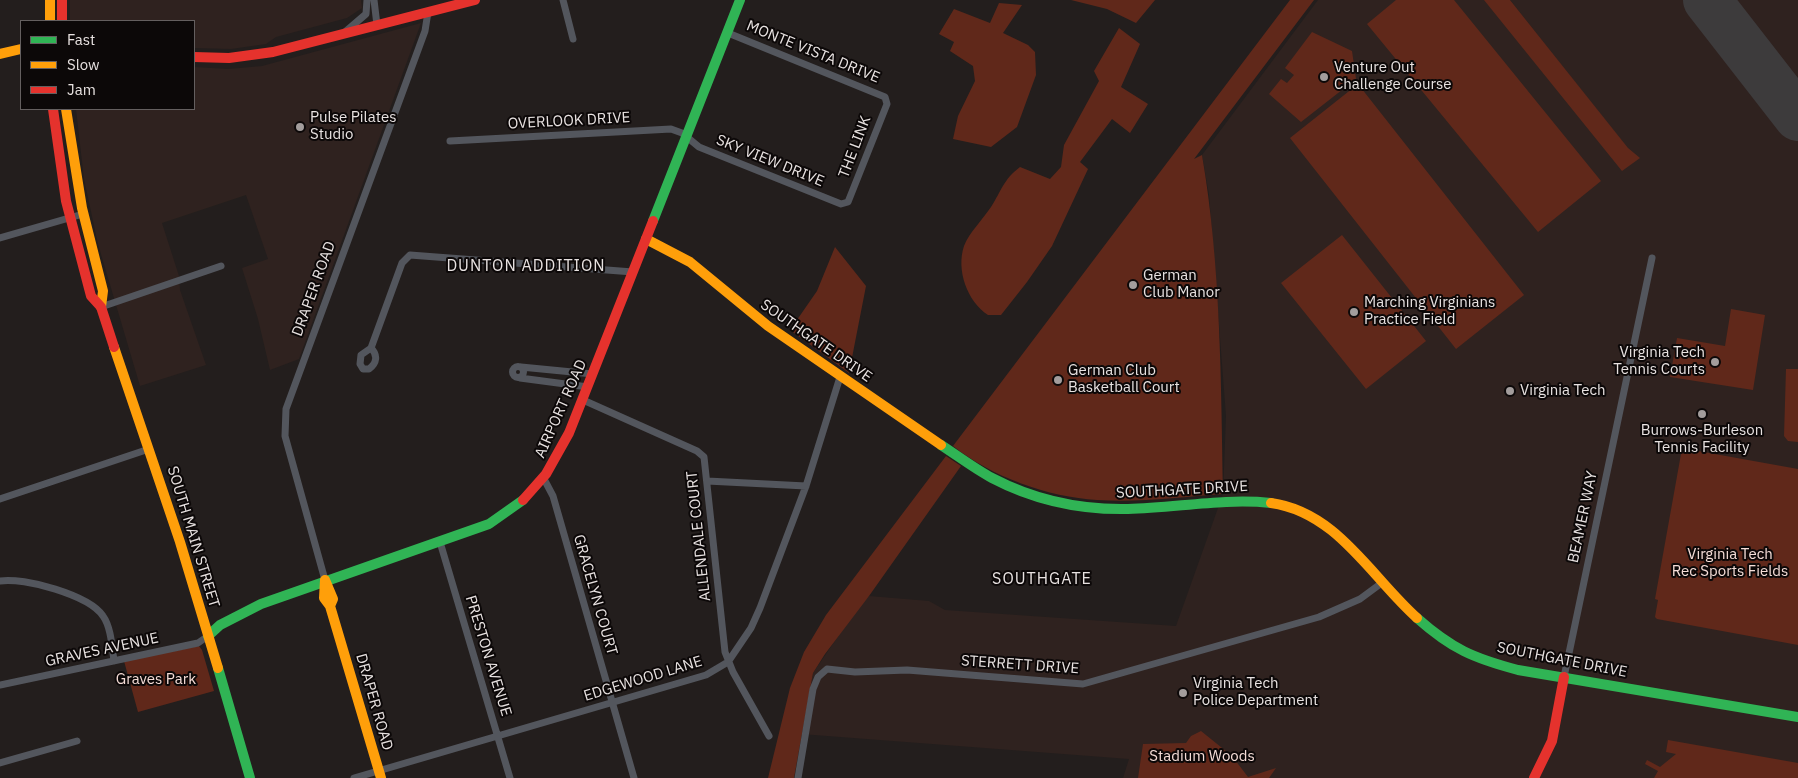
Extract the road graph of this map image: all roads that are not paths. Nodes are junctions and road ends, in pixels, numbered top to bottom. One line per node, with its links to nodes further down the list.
1 (50, 0): 9 (street)
2 (62, 0): 10 (street)
3 (367, 0): 13 (street)
4 (374, 0): 11 (street)
5 (475, 0): 8 (street)
6 (563, 0): 14 (street)
7 (740, 0): 12 (street, AIRPORT ROAD)
8 (428, 12): 11 (street); 43 (street, DRAPER ROAD)
9 (50, 20)
10 (62, 20)
11 (377, 25): 13 (street)
12 (728, 33): 18 (street, MONTE VISTA DRIVE); 21 (street, AIRPORT ROAD)
13 (342, 34): 17 (street)
14 (573, 39)
15 (20, 49): 16 (street)
16 (0, 54)
17 (195, 57)
18 (886, 99): 23 (street, THE LINK)
19 (53, 110): 25 (street, SOUTH MAIN STREET)
20 (66, 110): 24 (street, SOUTH MAIN STREET)
21 (687, 137): 22 (street, OVERLOOK DRIVE); 23 (street, SKY VIEW DRIVE); 27 (street, AIRPORT ROAD)
22 (450, 141)
23 (845, 204)
24 (83, 214): 25 (street); 31 (street, SOUTH MAIN STREET)
25 (70, 217): 26 (street); 31 (street, SOUTH MAIN STREET)
26 (0, 238)
27 (646, 239): 30 (street, AIRPORT ROAD); 34 (street, SOUTHGATE DRIVE)
28 (1652, 258): 49 (street, BEAMER WAY)
29 (221, 266): 31 (street)
30 (633, 272): 32 (street); 33 (street, AIRPORT ROAD)
31 (101, 307): 37 (street, SOUTH MAIN STREET)
32 (372, 348)
33 (593, 374): 35 (street, AIRPORT ROAD); 35 (street)
34 (840, 377): 40 (street, EDGEWOOD LANE); 45 (street, SOUTHGATE DRIVE)
35 (588, 388): 36 (street, AIRPORT ROAD)
36 (583, 400): 38 (street, AIRPORT ROAD); 39 (street, ALLENDALE COURT)
37 (149, 449): 41 (street); 46 (street, SOUTH MAIN STREET)
38 (544, 479): 42 (street, AIRPORT ROAD); 51 (street, GRACELYN COURT)
39 (707, 481): 40 (street); 48 (street, ALLENDALE COURT)
40 (806, 486): 48 (street, EDGEWOOD LANE)
41 (0, 499)
42 (440, 542): 43 (street, AIRPORT ROAD); 53 (street, PRESTON AVENUE)
43 (325, 580): 46 (street, AIRPORT ROAD); 57 (street, DRAPER ROAD)
44 (0, 581): 47 (street)
45 (1383, 582): 49 (street, SOUTHGATE DRIVE); 62 (street, STERRETT DRIVE)
46 (208, 636): 47 (street, GRAVES AVENUE); 58 (street, SOUTH MAIN STREET)
47 (114, 661): 50 (street, GRAVES AVENUE)
48 (728, 662): 51 (street, EDGEWOOD LANE); 54 (street, ALLENDALE COURT)
49 (1564, 677): 52 (street, SOUTHGATE DRIVE); 63 (street, BEAMER WAY)
50 (0, 686)
51 (612, 703): 53 (street, EDGEWOOD LANE); 61 (street, GRACELYN COURT)
52 (1798, 717)
53 (497, 736): 57 (street, EDGEWOOD LANE); 60 (street, PRESTON AVENUE)
54 (769, 736)
55 (77, 741): 56 (street)
56 (0, 763)
57 (380, 774): 59 (street, EDGEWOOD LANE)
58 (250, 778)
59 (354, 778)
60 (510, 778)
61 (634, 778)
62 (798, 778)
63 (1534, 778)

